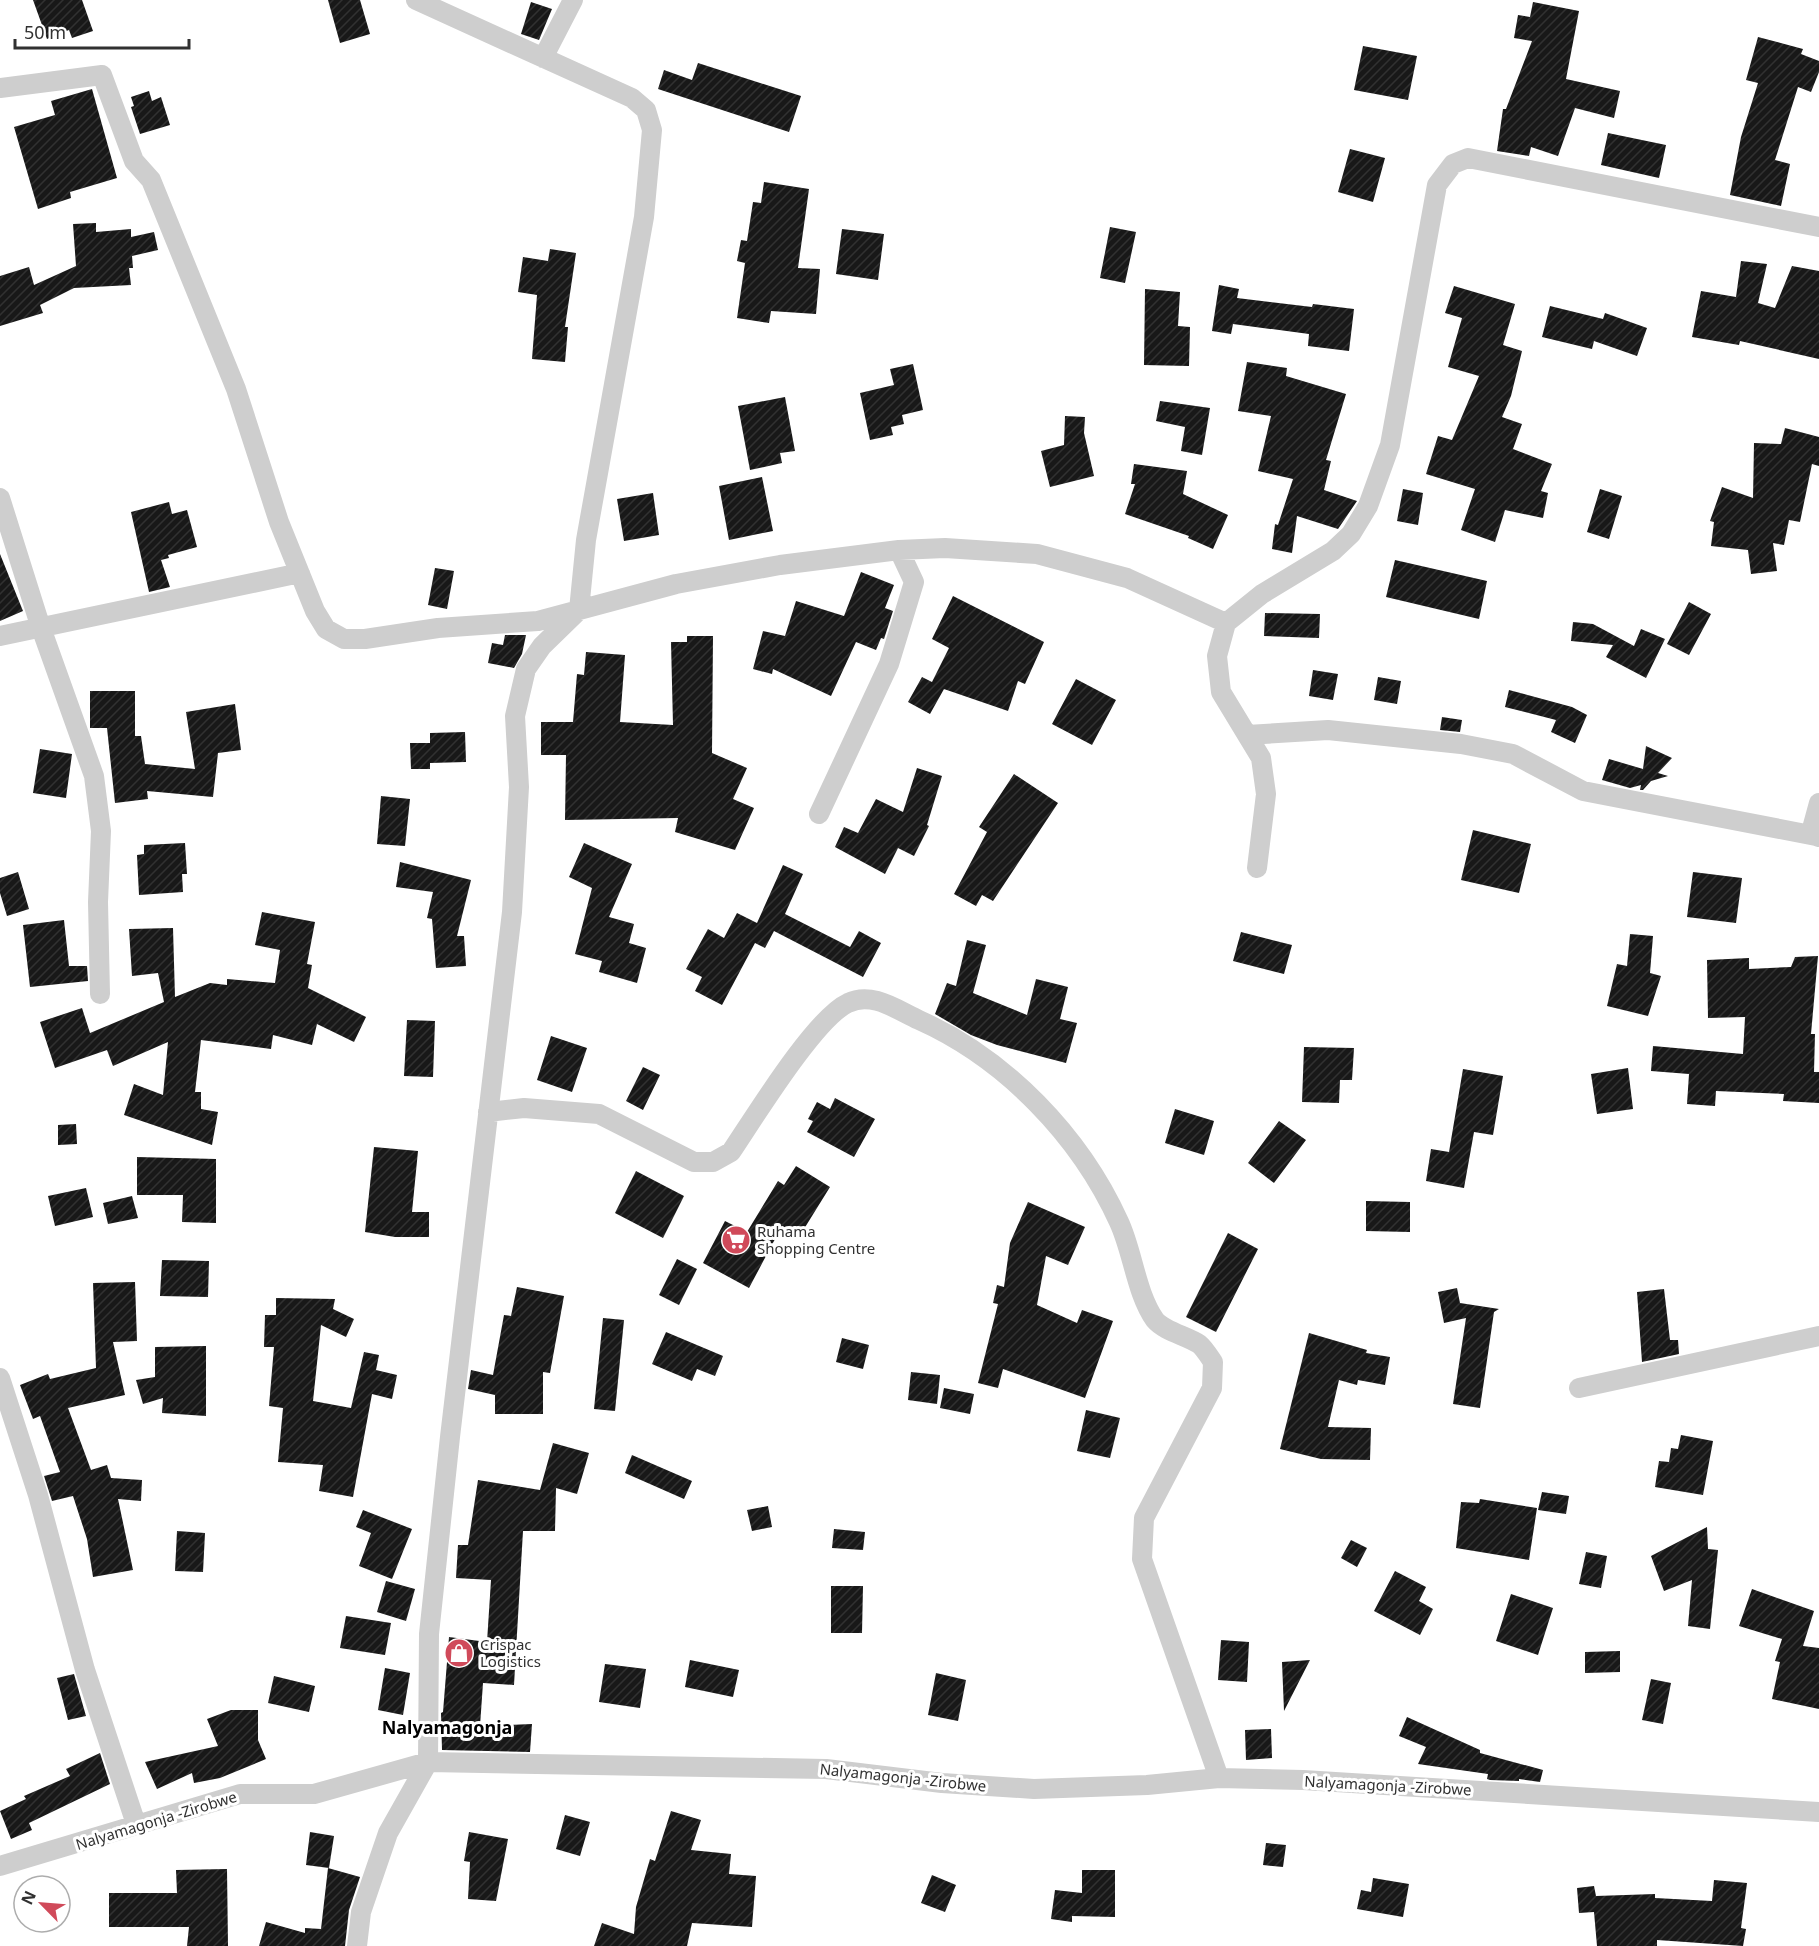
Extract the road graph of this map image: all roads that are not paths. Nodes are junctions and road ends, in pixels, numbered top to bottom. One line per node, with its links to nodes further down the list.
1 (416, 0): 3 (street)
2 (573, 0): 3 (street)
3 (543, 58): 9 (street)
4 (0, 88): 8 (street)
5 (1819, 227): 10 (street)
6 (0, 498): 11 (street)
7 (899, 550): 9 (street); 10 (street); 15 (street)
8 (300, 573): 9 (street); 11 (street)
9 (579, 610): 19 (street)
10 (1226, 623): 13 (street)
11 (40, 625): 12 (street); 18 (street)
12 (0, 636)
13 (1247, 735): 16 (street); 17 (street)
14 (1819, 803): 16 (street)
15 (819, 814)
16 (1817, 837)
17 (1257, 867)
18 (100, 994)
19 (488, 1112): 23 (street); 24 (street)
20 (1819, 1336): 22 (street)
21 (0, 1378): 26 (street)
22 (1579, 1388)
23 (428, 1762): 24 (street, Nalyamagonja -Zirobwe); 26 (street, Nalyamagonja -Zirobwe); 28 (street)
24 (1219, 1778): 25 (street, Nalyamagonja -Zirobwe)
25 (1819, 1812)
26 (136, 1824): 27 (street, Nalyamagonja -Zirobwe)
27 (0, 1866)
28 (357, 1946)

